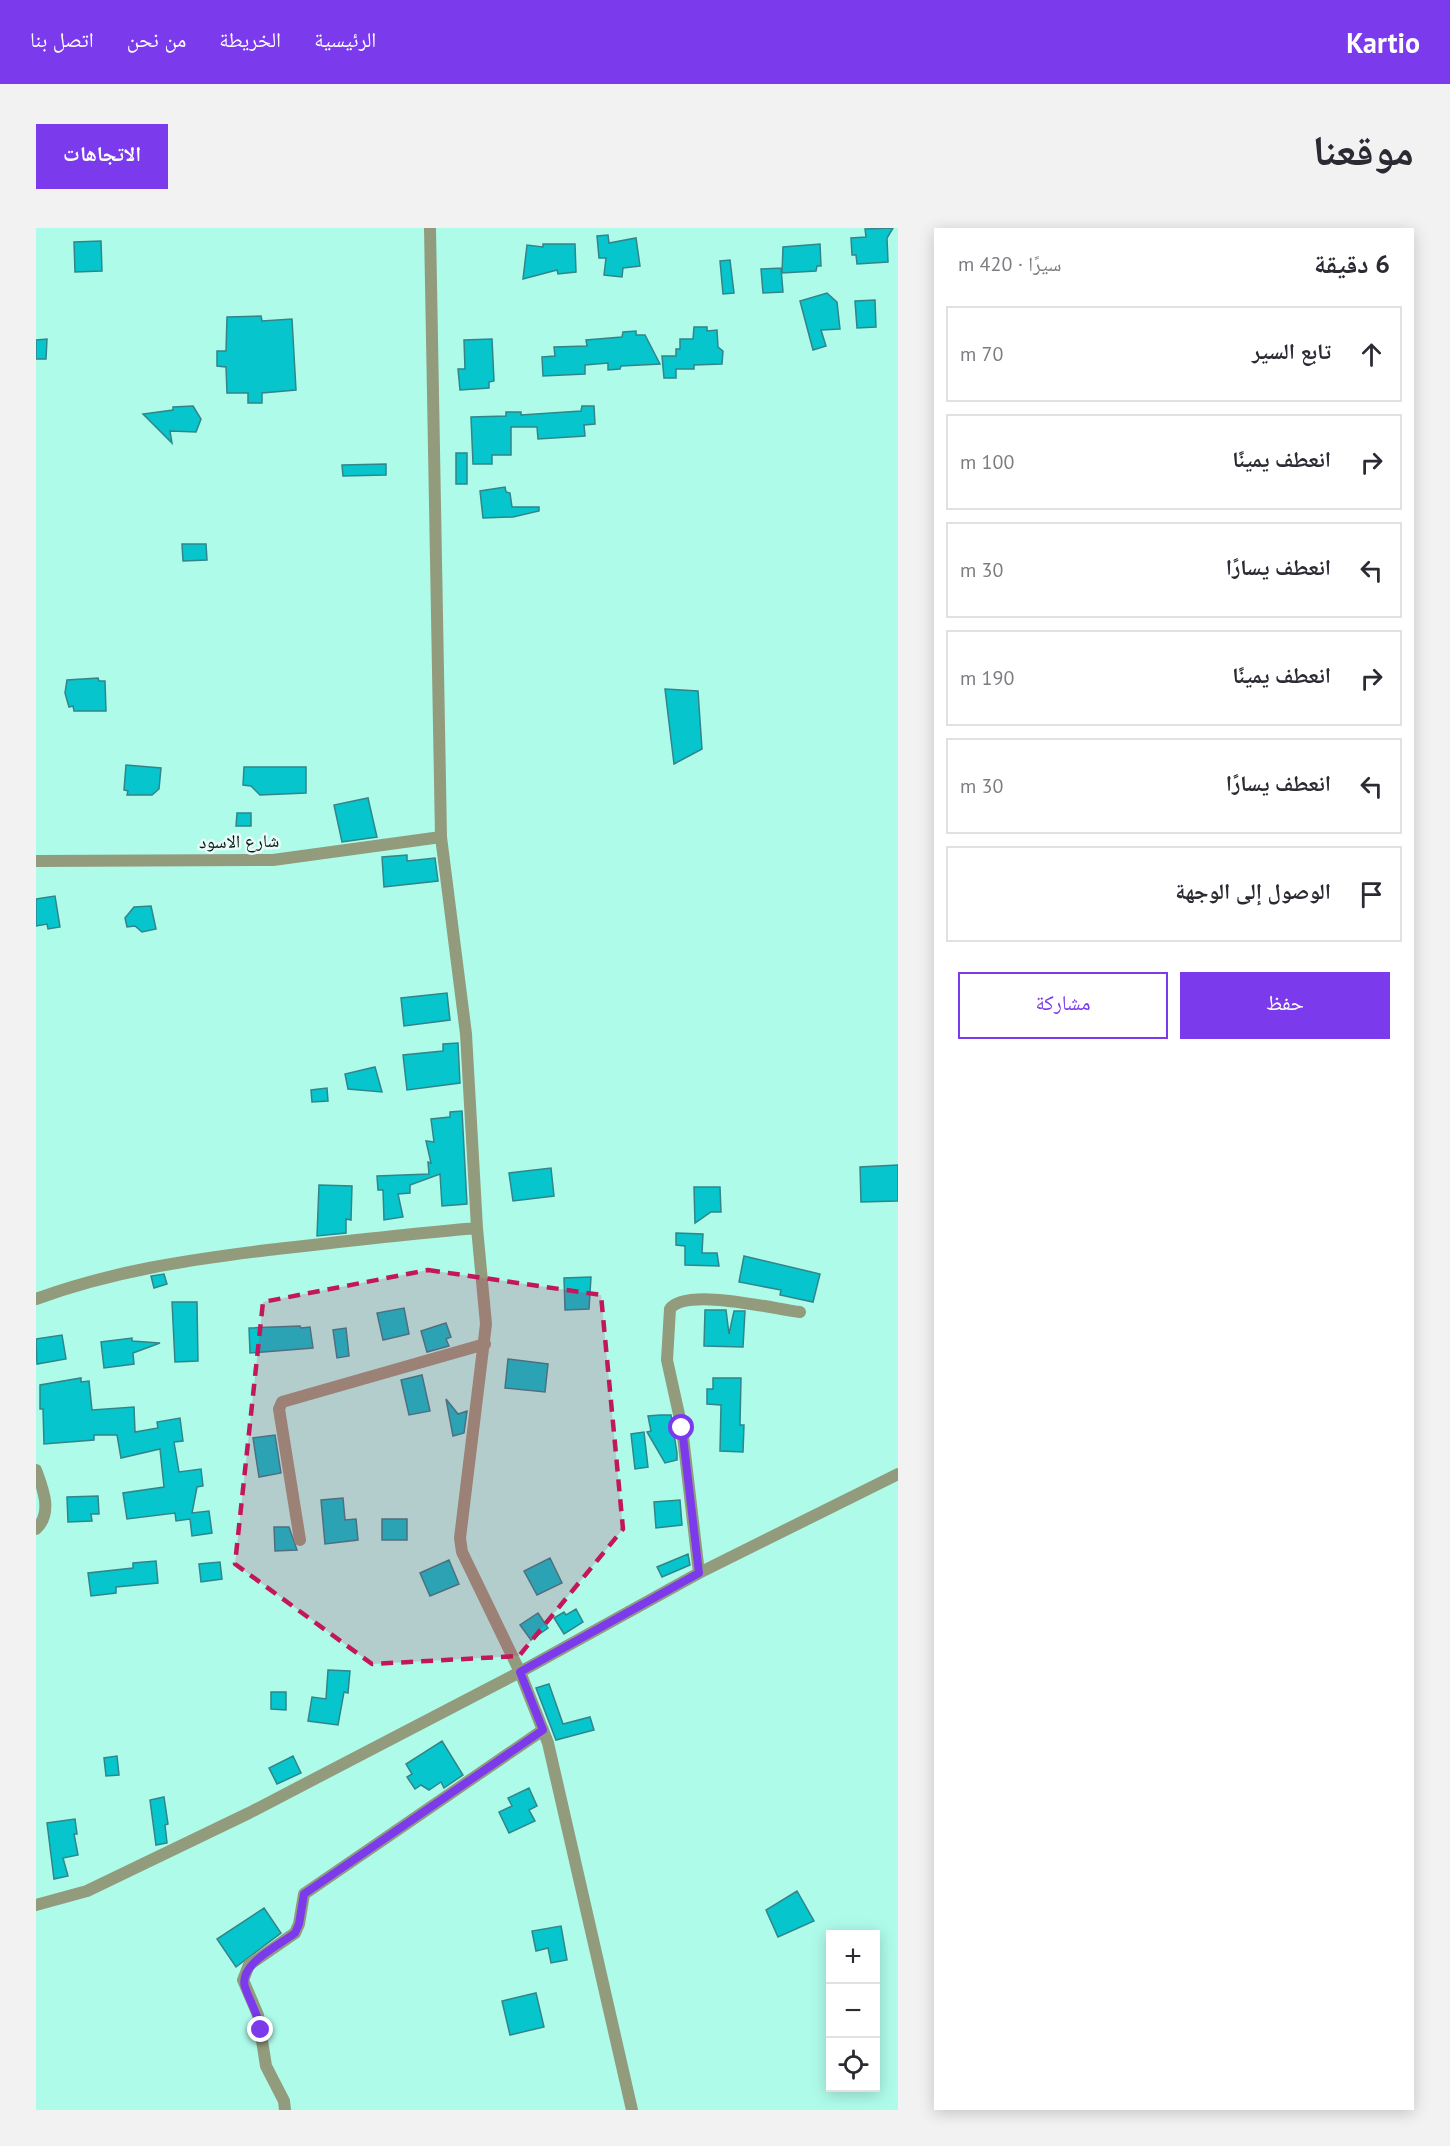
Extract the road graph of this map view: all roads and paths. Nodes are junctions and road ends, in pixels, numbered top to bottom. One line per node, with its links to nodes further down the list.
1 (430, 228): 2 (street)
2 (441, 837): 3 (street, شارع الاسود); 4 (street)
3 (36, 861)
4 (477, 1228): 5 (street); 7 (street)
5 (36, 1299)
6 (800, 1312): 12 (street)
7 (485, 1344): 11 (street); 13 (street)
8 (36, 1470): 10 (street)
9 (898, 1474): 12 (street)
10 (36, 1529)
11 (300, 1540)
12 (699, 1573): 13 (street)
13 (520, 1672): 14 (street); 15 (street)
14 (543, 1730): 16 (street); 17 (street)
15 (36, 1905)
16 (285, 2110)
17 (632, 2110)

